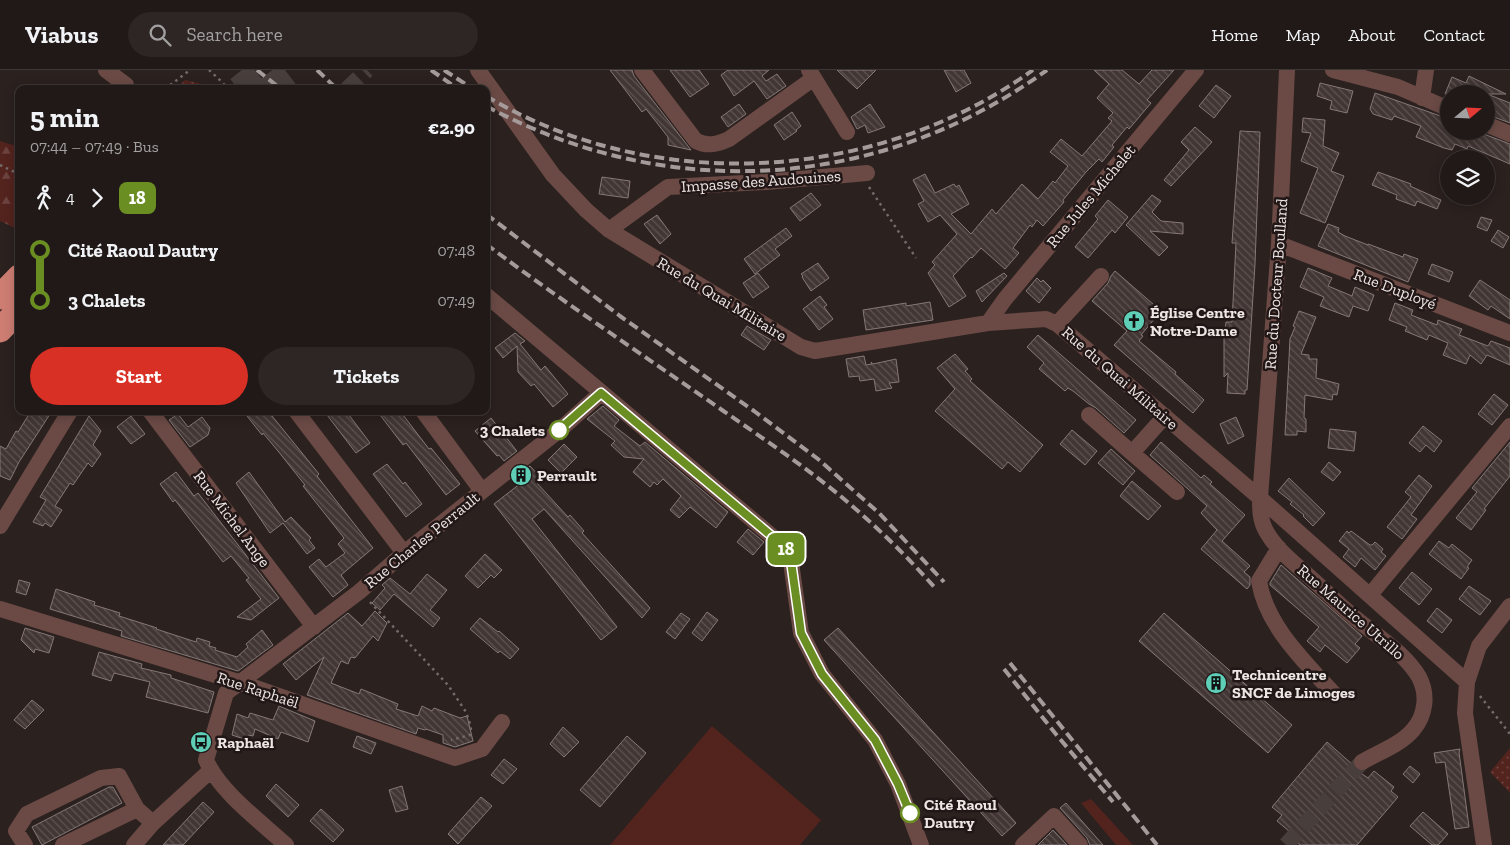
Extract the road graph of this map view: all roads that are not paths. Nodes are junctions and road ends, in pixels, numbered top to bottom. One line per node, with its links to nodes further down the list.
1 (106, 70): 9 (street)
2 (478, 70): 10 (street, Rue du Quai Militaire)
3 (642, 70): 8 (street)
4 (1196, 70): 25 (street, Rue Jules Michelet)
5 (1287, 70): 19 (street, Rue du Docteur Boulland)
6 (1333, 70): 12 (street)
7 (1426, 70): 12 (street)
8 (812, 74): 15 (street)
9 (126, 85)
10 (489, 85)
11 (490, 87): 18 (street, Rue du Quai Militaire)
12 (1422, 98): 13 (street)
13 (1440, 105)
14 (1495, 128): 16 (street)
15 (847, 132)
16 (1510, 134)
17 (867, 174): 18 (street, Impasse des Audouines)
18 (608, 230): 25 (street, Rue du Quai Militaire)
19 (1279, 244): 28 (street, Rue Duployé); 40 (street, Rue du Docteur Boulland)
20 (1101, 276): 26 (street)
21 (15, 282): 22 (highway)
22 (0, 297)
23 (490, 298): 29 (street)
24 (15, 314): 27 (highway)
25 (988, 323): 26 (street, Rue du Quai Militaire)
26 (1057, 324): 35 (street, Rue du Quai Militaire)
27 (0, 330)
28 (1510, 333)
29 (601, 393): 38 (street, Rue Charles Perrault); 60 (street)
30 (68, 415): 41 (street)
31 (153, 415): 47 (street, Rue Michel Ange)
32 (299, 415): 43 (street)
33 (426, 415): 38 (street)
34 (1089, 415): 37 (street)
35 (1165, 416): 37 (street); 40 (street, Rue du Quai Militaire)
36 (1510, 426): 44 (street)
37 (1132, 453): 39 (street)
38 (482, 491): 43 (street, Rue Charles Perrault)
39 (1177, 492)
40 (1260, 498): 42 (street, Rue Maurice Utrillo); 44 (street, Rue du Quai Militaire)
41 (0, 526)
42 (1279, 548): 50 (street); 52 (street, Rue Maurice Utrillo)
43 (404, 553): 47 (street, Rue Charles Perrault)
44 (1370, 596): 48 (street, Rue du Quai Militaire)
45 (1510, 606): 48 (street)
46 (0, 609): 49 (street, Rue Raphaël)
47 (314, 627): 49 (street, Rue Charles Perrault)
48 (1467, 682): 63 (street)
49 (240, 684): 51 (street, Rue Raphaël); 53 (street, Rue Charles Perrault)
50 (1336, 695)
51 (502, 722)
52 (1362, 762)
53 (210, 771): 55 (street); 59 (street)
54 (137, 809): 55 (street); 56 (street); 57 (street)
55 (153, 823): 58 (street)
56 (25, 845)
57 (63, 845)
58 (134, 845)
59 (286, 845)
60 (921, 845)
61 (1023, 845): 62 (street)
62 (1080, 845)
63 (1484, 845)

